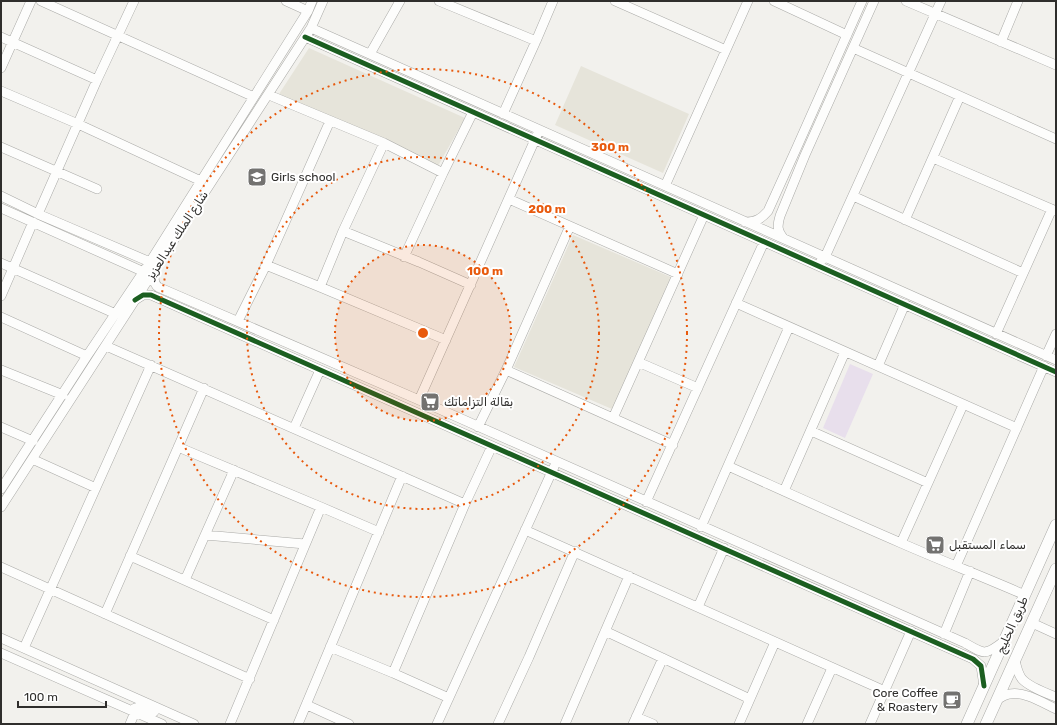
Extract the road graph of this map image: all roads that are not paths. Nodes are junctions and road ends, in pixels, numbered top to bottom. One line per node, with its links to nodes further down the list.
1 (31, 1): 27 (street)
2 (41, 1): 23 (street)
3 (134, 1): 23 (street)
4 (286, 1): 19 (street)
5 (312, 1): 19 (street, شارع الملك عبدالعزيز)
6 (323, 1): 21 (street, شارع الملك عبدالعزيز)
7 (400, 1): 31 (street)
8 (439, 1): 26 (street)
9 (553, 1): 26 (street)
10 (615, 1): 18 (street)
11 (748, 1): 30 (street)
12 (774, 1): 22 (street)
13 (862, 1): 22 (street)
14 (874, 1): 29 (street)
15 (906, 1): 20 (street)
16 (941, 1): 20 (street)
17 (1018, 1): 28 (street)
18 (633, 5): 30 (street)
19 (308, 11): 39 (street, شارع الملك عبدالعزيز)
20 (935, 13): 28 (street); 34 (street)
21 (311, 28): 25 (street, شارع الملك عبدالعزيز); 31 (street)
22 (847, 35): 60 (street)
23 (118, 36): 35 (street); 39 (street)
24 (1, 37): 27 (street)
25 (305, 37): 37 (street, شارع الملك عبدالعزيز); 40 (street)
26 (536, 41): 41 (street)
27 (12, 42): 33 (street); 35 (street)
28 (1001, 42): 32 (street)
29 (853, 48): 34 (street); 63 (street)
30 (726, 50): 53 (street)
31 (370, 54): 41 (street)
32 (1056, 64)
33 (1, 68)
34 (908, 73): 38 (street); 56 (street)
35 (97, 80): 43 (street)
36 (1, 91): 43 (street)
37 (269, 95): 42 (street); 78 (street, شارع الملك عبدالعزيز)
38 (960, 96): 45 (street); 49 (street)
39 (254, 97): 52 (street, شارع الملك عبدالعزيز)
40 (473, 112): 46 (street); 51 (street)
41 (503, 114): 44 (street)
42 (330, 121): 47 (street); 76 (street)
43 (78, 124): 50 (street); 52 (street)
44 (539, 130): 46 (street); 53 (street)
45 (1056, 139)
46 (534, 140): 57 (street); 62 (street)
47 (384, 143): 51 (street); 68 (street)
48 (1, 147): 50 (street)
49 (933, 158): 59 (street); 64 (street)
50 (57, 172): 54 (street); 61 (street)
51 (443, 173): 72 (street)
52 (201, 181): 74 (street, شارع الملك عبدالعزيز)
53 (664, 186): 66 (street)
54 (97, 189)
55 (1, 196): 61 (street)
56 (853, 196): 64 (street); 73 (street)
57 (509, 199): 67 (street); 82 (street)
58 (1, 208): 65 (street)
59 (1054, 210): 80 (street)
60 (768, 211): 63 (street); 66 (street)
61 (38, 214): 74 (street)
62 (704, 215): 70 (street); 81 (street)
63 (780, 216): 69 (street)
64 (905, 220): 80 (street)
65 (33, 222): 77 (street); 79 (street)
66 (745, 222): 69 (street)
67 (570, 226): 81 (street); 106 (street)
68 (343, 231): 72 (street); 83 (street)
69 (785, 240): 73 (street)
70 (764, 242): 71 (street); 86 (street)
71 (782, 250): 73 (street); 87 (street)
72 (404, 257): 82 (street)
73 (825, 257): 92 (street)
74 (150, 262): 79 (street, شارع الملك عبدالعزيز)
75 (1, 263): 77 (street)
76 (266, 265): 83 (street); 90 (street)
77 (13, 269): 84 (street); 88 (street)
78 (155, 271): 85 (street, شارع الملك عبدالعزيز); 90 (street)
79 (144, 272): 88 (street, شارع الملك عبدالعزيز)
80 (1023, 273): 92 (street)
81 (678, 274): 100 (street)
82 (471, 285): 94 (street)
83 (320, 286): 94 (street)
84 (1, 296)
85 (135, 300): 95 (street, شارع الملك عبدالعزيز); 105 (street)
86 (736, 303): 91 (street); 109 (street)
87 (905, 304): 102 (street); 103 (street)
88 (116, 314): 97 (street, شارع الملك عبدالعزيز)
89 (1, 317): 97 (street)
90 (238, 321): 111 (street)
91 (789, 327): 96 (street); 125 (street)
92 (996, 334): 98 (street)
93 (1056, 334): 98 (street)
94 (446, 340): 111 (street)
95 (106, 346): 101 (street); 123 (street, شارع الملك عبدالعزيز)
96 (846, 352): 102 (street); 118 (street)
97 (87, 356): 110 (street, شارع الملك عبدالعزيز)
98 (1046, 356): 99 (street)
99 (1056, 360)
100 (638, 362): 109 (street); 113 (street)
101 (151, 365): 108 (street); 131 (street)
102 (878, 366): 112 (street)
103 (1044, 366): 107 (street); 117 (street)
104 (1, 370): 110 (street)
105 (320, 370): 116 (street); 121 (street)
106 (506, 370): 113 (street); 115 (street)
107 (1056, 372)
108 (204, 388): 116 (street); 122 (street)
109 (698, 388): 120 (street)
110 (63, 395): 119 (street, شارع الملك عبدالعزيز)
111 (419, 400): 115 (street)
112 (963, 405): 117 (street); 129 (street)
113 (613, 418): 120 (street)
114 (1, 427): 119 (street)
115 (478, 427): 124 (street)
116 (294, 428): 128 (street)
117 (1017, 428): 147 (street)
118 (810, 431): 129 (street); 132 (street)
119 (32, 441): 130 (street, شارع الملك عبدالعزيز)
120 (673, 445): 133 (street)
121 (492, 446): 127 (street); 134 (street)
122 (178, 447): 126 (street); 146 (street)
123 (32, 459): 131 (street); 135 (street, شارع الملك عبدالعزيز)
124 (556, 462): 127 (street); 133 (street)
125 (728, 466): 132 (street); 138 (street)
126 (234, 470): 136 (street); 141 (street)
127 (551, 472): 139 (street); 144 (street)
128 (402, 476): 134 (street); 140 (street)
129 (928, 483): 142 (street)
130 (2, 484)
131 (96, 488): 153 (street)
132 (784, 491): 142 (street)
133 (646, 502): 138 (street)
134 (465, 504): 174 (street)
135 (1, 507)
136 (321, 507): 140 (street); 143 (street)
137 (1056, 525): 154 (main road, طريق الخليج)
138 (701, 527): 161 (street)
139 (525, 530): 145 (street); 179 (street)
140 (379, 532): 167 (street)
141 (205, 535): 143 (street); 152 (street)
142 (901, 543): 147 (street)
143 (305, 544): 157 (street)
144 (724, 548): 155 (street); 160 (street)
145 (575, 551): 151 (street); 194 (street)
146 (130, 556): 152 (street); 156 (street)
147 (956, 566): 150 (street)
148 (1, 567): 153 (street)
149 (1056, 569): 158 (main road, طريق الخليج)
150 (970, 571): 154 (street); 161 (street)
151 (629, 576): 155 (street); 159 (street)
152 (185, 580): 157 (street)
153 (51, 589): 156 (street); 169 (street)
154 (1025, 595): 165 (main road, طريق الخليج)
155 (698, 607): 166 (street)
156 (105, 614): 175 (street)
157 (274, 620): 175 (street)
158 (1032, 623): 162 (street); 172 (main road, طريق الخليج)
159 (605, 631): 171 (street); 195 (street)
160 (911, 631): 168 (street); 177 (street)
161 (944, 634): 164 (street)
162 (1056, 634)
163 (1, 638): 169 (street)
164 (957, 640): 165 (street); 168 (street)
165 (1004, 641): 176 (main road, طريق الخليج)
166 (775, 642): 173 (street); 180 (street)
167 (330, 647): 174 (street); 182 (street)
168 (947, 647): 176 (street)
169 (24, 648): 189 (street)
170 (1, 653): 184 (street)
171 (663, 658): 180 (street); 185 (street)
172 (1015, 661): 178 (street); 181 (main road, طريق الخليج)
173 (832, 668): 177 (street); 198 (street)
174 (393, 673): 179 (street)
175 (250, 679): 190 (street)
176 (984, 686): 200 (main road, طريق الخليج)
177 (885, 691): 199 (street)
178 (1056, 697)
179 (448, 698): 193 (street)
180 (750, 699): 197 (street)
181 (998, 699): 183 (street); 201 (main road, طريق الخليج)
182 (306, 705): 191 (street); 192 (street)
183 (1056, 709)
184 (135, 712): 186 (street); 187 (street); 188 (street)
185 (634, 720): 196 (street)
186 (130, 724)
187 (162, 724)
188 (191, 724)
189 (194, 724)
190 (230, 724)
191 (298, 724)
192 (349, 724)
193 (437, 724)
194 (498, 724)
195 (565, 724)
196 (653, 724)
197 (739, 724)
198 (807, 724)
199 (870, 724)
200 (967, 724)
201 (986, 724)

